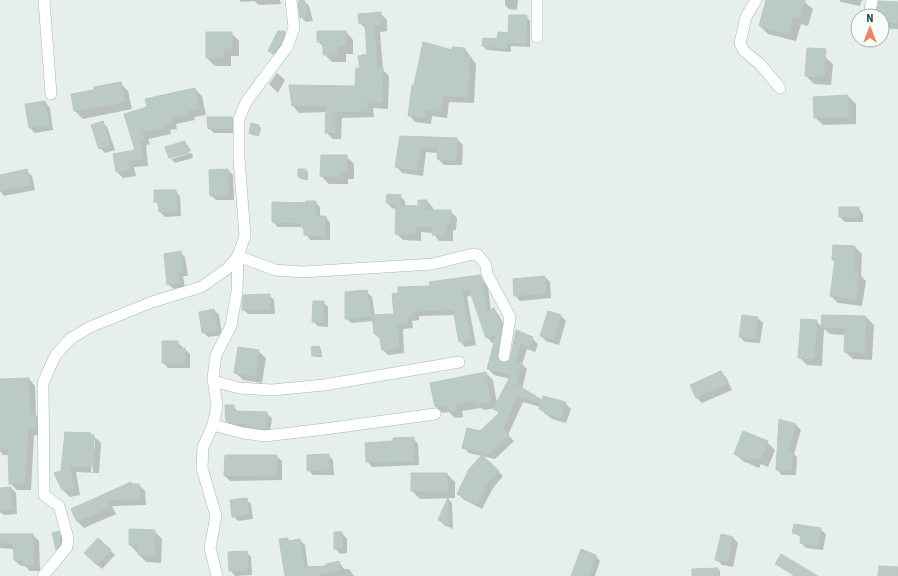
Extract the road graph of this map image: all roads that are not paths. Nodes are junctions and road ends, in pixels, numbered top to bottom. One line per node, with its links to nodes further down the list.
1 (44, 0): 7 (street)
2 (291, 0): 8 (street)
3 (537, 0): 5 (street)
4 (756, 0): 6 (street)
5 (537, 37)
6 (780, 88)
7 (51, 94)
8 (238, 256): 9 (street); 11 (street); 14 (street)
9 (504, 356)
10 (459, 362): 11 (street)
11 (213, 381): 13 (street)
12 (435, 414): 13 (street)
13 (213, 425): 15 (street)
14 (43, 576)
15 (217, 576)

